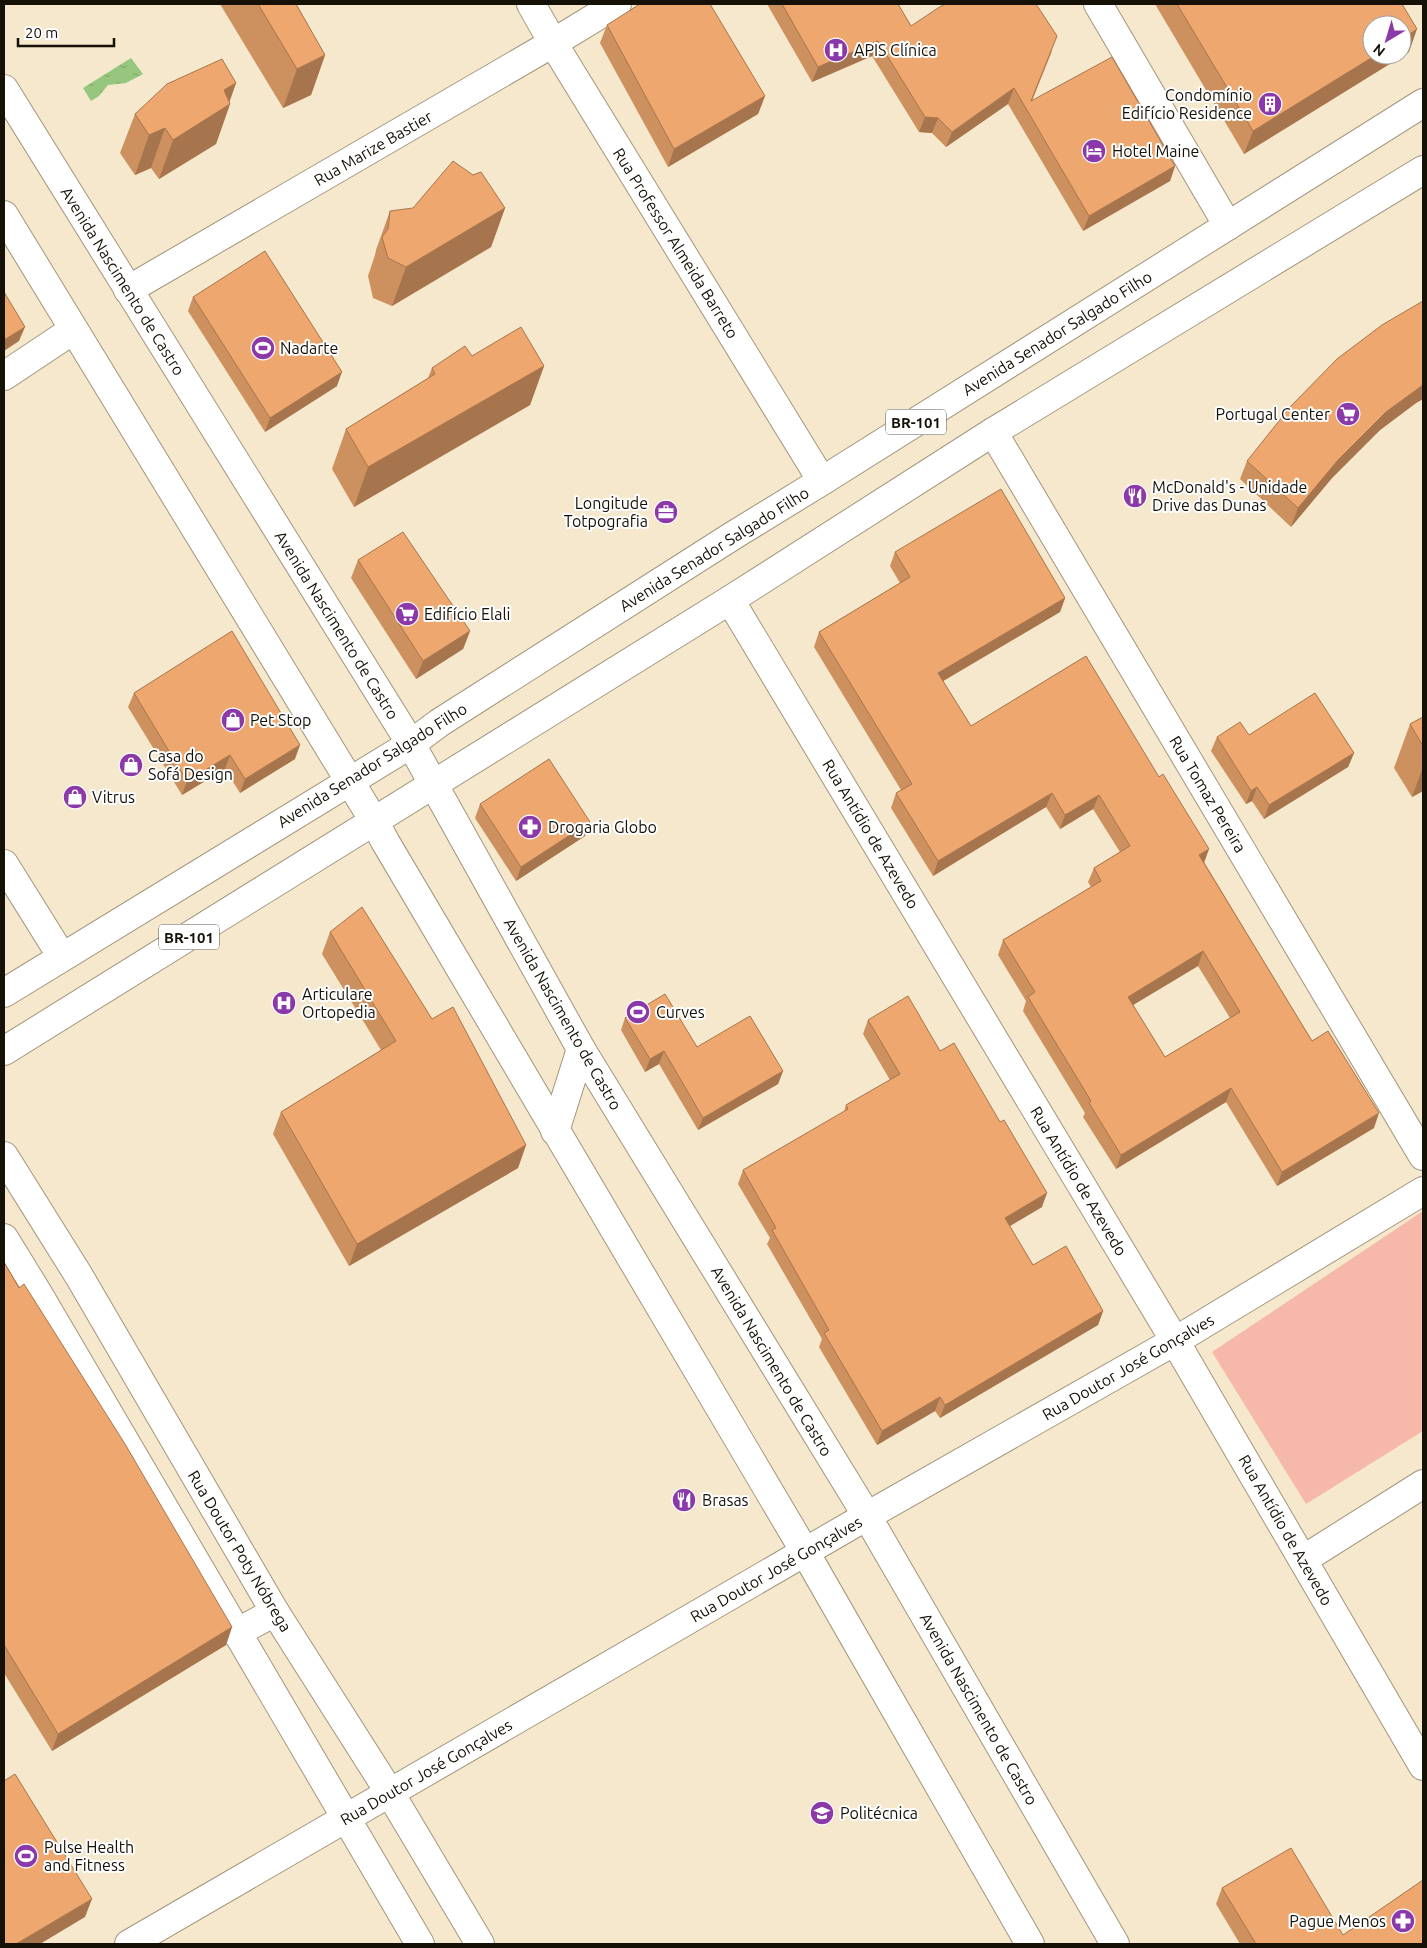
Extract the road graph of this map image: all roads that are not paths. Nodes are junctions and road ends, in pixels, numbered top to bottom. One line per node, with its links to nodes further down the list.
1 (531, 4): 4 (main road, Rua Professor Almeida Barreto)
2 (617, 4): 4 (main road, Rua Marize Bastier)
3 (1098, 4): 9 (main road)
4 (553, 43): 10 (main road, Rua Marize Bastier); 14 (main road, Rua Professor Almeida Barreto)
5 (4, 89): 10 (main road, Avenida Nascimento de Castro)
6 (1423, 103): 9 (main road, Avenida Senador Salgado Filho / BR-101)
7 (1423, 170): 13 (main road, BR-101)
8 (4, 215): 11 (main road)
9 (1228, 226): 14 (main road, Avenida Senador Salgado Filho / BR-101)
10 (128, 290): 16 (main road, Avenida Nascimento de Castro)
11 (74, 330): 12 (main road); 17 (main road)
12 (4, 376)
13 (993, 432): 15 (main road, BR-101); 27 (main road, Rua Tomaz Pereira)
14 (822, 481): 16 (main road, Avenida Senador Salgado Filho / BR-101)
15 (730, 600): 18 (main road, BR-101); 32 (main road, Rua Antídio de Azevedo)
16 (411, 744): 17 (main road, Avenida Senador Salgado Filho / BR-101); 18 (main road, Avenida Nascimento de Castro)
17 (349, 780): 19 (main road); 21 (main road, Avenida Senador Salgado Filho / BR-101)
18 (433, 785): 19 (main road, BR-101); 23 (main road, Avenida Nascimento de Castro)
19 (374, 821): 24 (main road, BR-101); 25 (main road)
20 (4, 864): 21 (main road)
21 (62, 957): 22 (main road, Avenida Senador Salgado Filho / BR-101)
22 (4, 993)
23 (581, 1049): 25 (main road); 34 (main road, Avenida Nascimento de Castro)
24 (4, 1052)
25 (555, 1131): 35 (main road)
26 (4, 1156): 30 (main road, Rua Doutor Poty Nóbrega)
27 (1423, 1156)
28 (1423, 1191): 32 (main road, Rua Doutor José Gonçalves)
29 (4, 1238): 31 (main road)
30 (78, 1276): 31 (main road); 37 (main road, Rua Doutor Poty Nóbrega)
31 (39, 1296): 38 (main road)
32 (1175, 1341): 34 (main road, Rua Doutor José Gonçalves); 36 (main road, Rua Antídio de Azevedo)
33 (1423, 1484): 36 (main road)
34 (867, 1516): 35 (main road, Rua Doutor José Gonçalves); 46 (main road, Avenida Nascimento de Castro)
35 (805, 1552): 40 (main road, Rua Doutor José Gonçalves); 45 (main road)
36 (1304, 1559): 39 (main road, Rua Antídio de Azevedo)
37 (275, 1612): 38 (main road); 40 (main road, Rua Doutor Poty Nóbrega)
38 (236, 1633): 41 (main road)
39 (1423, 1766)
40 (390, 1793): 41 (main road, Rua Doutor José Gonçalves); 44 (main road, Rua Doutor Poty Nóbrega)
41 (346, 1819): 42 (main road, Rua Doutor José Gonçalves); 43 (main road)
42 (129, 1944)
43 (420, 1944)
44 (480, 1944)
45 (1030, 1944)
46 (1115, 1944)

